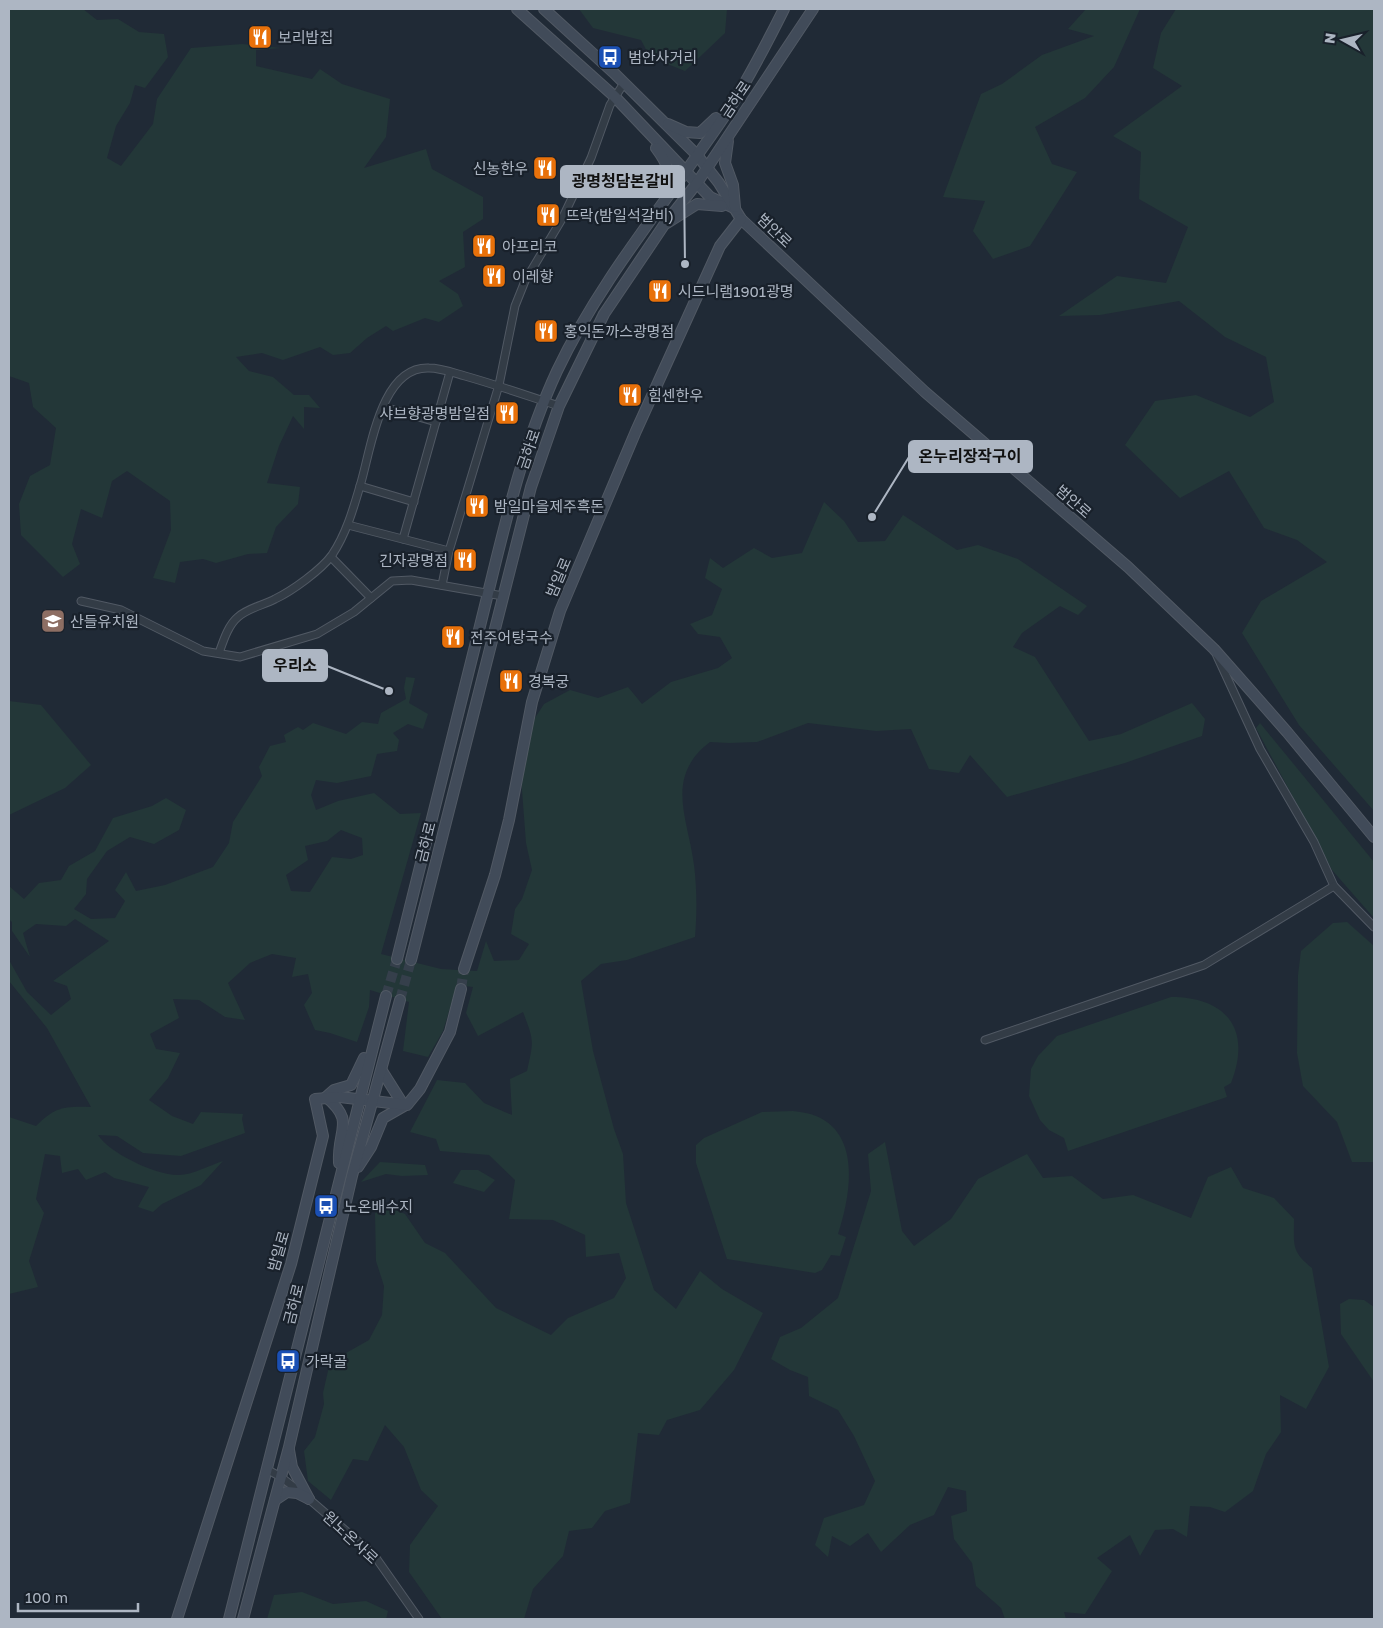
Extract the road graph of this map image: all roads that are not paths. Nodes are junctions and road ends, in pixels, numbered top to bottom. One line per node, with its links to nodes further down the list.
1 (517, 9): 6 (main road)
2 (544, 9): 5 (main road, 범안로)
3 (784, 9): 7 (main road, 금하로)
4 (813, 9): 10 (main road, 금하로)
5 (624, 83): 6 (street); 8 (main road, 범안로)
6 (614, 96): 9 (main road); 20 (street)
7 (726, 113): 8 (main road); 11 (main road, 금하로)
8 (663, 122): 11 (main road, 범안로)
9 (646, 130): 12 (main road); 15 (main road)
10 (729, 135): 13 (main road, 금하로); 16 (main road)
11 (697, 155): 12 (main road, 금하로); 13 (main road, 범안로)
12 (687, 170): 14 (main road); 15 (main road, 금하로)
13 (707, 170): 14 (main road, 금하로); 16 (main road, 범안로)
14 (698, 183): 16 (main road); 18 (main road, 금하로)
15 (664, 200): 21 (main road, 금하로)
16 (735, 208): 17 (main road, 범안로); 18 (main road)
17 (741, 219): 36 (main road, 범안로); 43 (main road, 밤일로)
18 (664, 225): 22 (main road, 금하로)
19 (450, 372): 20 (street); 23 (street); 24 (street)
20 (500, 385): 21 (street); 29 (street)
21 (545, 402): 22 (street); 32 (main road, 금하로)
22 (559, 406): 33 (main road, 금하로)
23 (384, 407): 24 (street); 25 (street)
24 (436, 422): 26 (street)
25 (360, 486): 26 (street); 27 (street)
26 (414, 502): 28 (street)
27 (348, 525): 28 (street); 30 (street)
28 (403, 539): 29 (street)
29 (449, 551): 31 (street)
30 (331, 557): 34 (street); 37 (street)
31 (442, 585): 32 (street); 34 (street)
32 (488, 592): 33 (street); 41 (main road, 금하로)
33 (503, 596): 42 (main road, 금하로)
34 (372, 598): 37 (street)
35 (81, 602): 37 (street)
36 (1214, 649): 38 (main road, 범안로); 39 (street)
37 (219, 653)
38 (1374, 837)
39 (1334, 886): 40 (street); 48 (street)
40 (1374, 927)
41 (397, 959)
42 (411, 960)
43 (464, 969)
44 (461, 989): 53 (main road)
45 (386, 996): 47 (main road, 금하로)
46 (400, 1000): 49 (main road, 금하로)
47 (377, 1033): 50 (main road); 51 (main road, 금하로)
48 (985, 1040)
49 (382, 1071): 52 (main road, 금하로); 53 (main road)
50 (326, 1097): 51 (main road); 55 (main road); 61 (main road, 밤일로)
51 (358, 1100): 52 (main road); 55 (main road, 금하로)
52 (372, 1102): 53 (main road); 54 (main road, 금하로)
53 (404, 1106): 54 (main road)
54 (352, 1176): 56 (main road, 금하로)
55 (339, 1177): 57 (main road, 금하로)
56 (289, 1447): 58 (main road, 금하로); 59 (main road)
57 (268, 1470): 58 (street, 원노온사로); 62 (main road, 금하로)
58 (281, 1477): 59 (street, 원노온사로); 60 (main road, 금하로)
59 (309, 1499): 60 (main road); 64 (street, 원노온사로)
60 (275, 1500): 63 (main road, 금하로)
61 (177, 1619)
62 (229, 1619)
63 (243, 1619)
64 (419, 1619)

